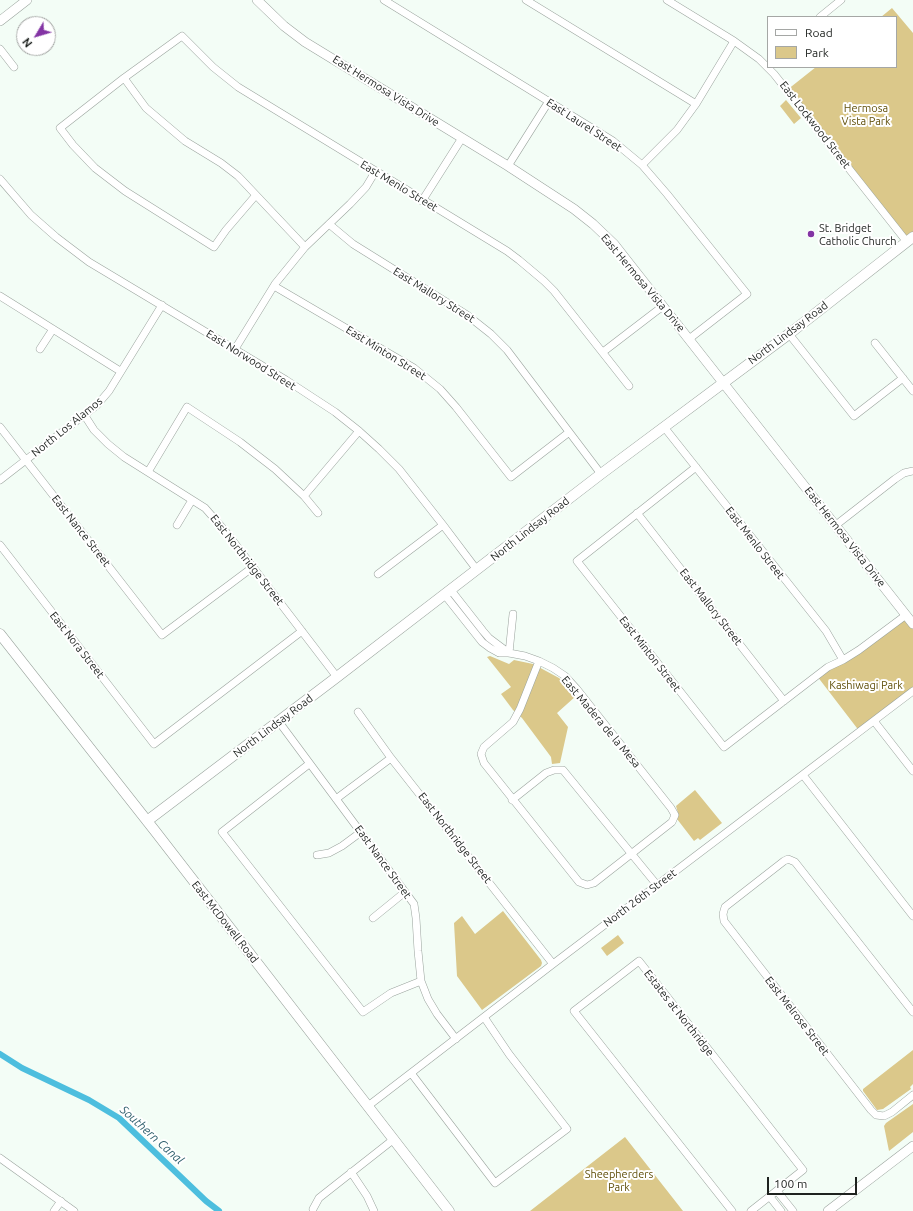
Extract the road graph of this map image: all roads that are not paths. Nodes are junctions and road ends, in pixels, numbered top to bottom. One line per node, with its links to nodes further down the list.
1 (27, 0): 8 (street)
2 (257, 0): 17 (street, East Hermosa Vista Drive)
3 (384, 0): 15 (street, East Laurel Street)
4 (526, 0): 16 (street)
5 (667, 0): 9 (street, East Lockwood Street)
6 (841, 0): 7 (street)
7 (821, 16)
8 (0, 21)
9 (734, 41): 11 (street, East Lockwood Street); 16 (street)
10 (0, 49): 12 (street)
11 (766, 63)
12 (14, 67)
13 (770, 68): 25 (street, East Lockwood Street)
14 (124, 78): 20 (street, East Menlo Street); 22 (street); 22 (street)
15 (549, 101): 18 (street, East Laurel Street); 19 (street)
16 (696, 104): 18 (street)
17 (462, 138): 19 (street, East Hermosa Vista Drive); 23 (street)
18 (642, 165): 33 (street, East Laurel Street)
19 (508, 166): 30 (street, East Hermosa Vista Drive)
20 (375, 172): 23 (street, East Menlo Street); 24 (street)
21 (0, 179): 29 (street, East Norwood Street)
22 (256, 195): 26 (street)
23 (422, 201): 37 (street, East Menlo Street)
24 (329, 224): 26 (street); 47 (street, East Mallory Street)
25 (910, 239): 32 (main road, North Lindsay Road)
26 (305, 246): 27 (street)
27 (274, 286): 36 (street); 47 (street, East Minton Street)
28 (0, 296): 31 (street)
29 (162, 305): 36 (street, East Norwood Street); 38 (street, North Los Alamos)
30 (663, 306): 33 (street, East Hermosa Vista Drive); 37 (street)
31 (53, 329): 35 (street); 38 (street)
32 (789, 334): 39 (street); 40 (main road, North Lindsay Road)
33 (689, 339): 40 (street, East Hermosa Vista Drive)
34 (875, 343): 39 (street)
35 (40, 349)
36 (235, 349): 46 (street, East Norwood Street)
37 (603, 352): 41 (street, East Menlo Street)
38 (120, 371): 43 (street, North Los Alamos)
39 (903, 378): 42 (street)
40 (723, 383): 45 (main road, North Lindsay Road); 60 (street, East Hermosa Vista Drive)
41 (629, 386)
42 (913, 391)
43 (85, 416): 48 (street, North Los Alamos); 51 (street, East Northridge Street)
44 (0, 427): 48 (street, East Nance Street)
45 (664, 427): 49 (street, East Menlo Street); 52 (main road, North Lindsay Road)
46 (359, 431): 54 (street); 59 (street, East Norwood Street)
47 (568, 433): 52 (street, East Mallory Street)
48 (25, 460): 53 (street, North Los Alamos); 62 (street, East Nance Street)
49 (696, 467): 57 (street); 72 (street, East Menlo Street)
50 (913, 471): 60 (street)
51 (148, 472): 54 (street); 55 (street, East Northridge Street)
52 (601, 474): 63 (main road, North Lindsay Road)
53 (0, 480)
54 (304, 496): 56 (street)
55 (192, 500): 58 (street); 62 (street, East Northridge Street)
56 (318, 513)
57 (637, 513): 76 (street, East Mallory Street); 76 (street, East Minton Street)
58 (177, 525)
59 (443, 525): 63 (street, East Norwood Street); 64 (street)
60 (836, 525): 67 (street, East Hermosa Vista Drive)
61 (0, 545): 69 (street, East Nora Street)
62 (253, 567): 69 (street, East Northridge Street)
63 (477, 570): 65 (main road, North Lindsay Road)
64 (378, 574)
65 (447, 592): 71 (street, East Madera de la Mesa); 74 (main road, North Lindsay Road)
66 (513, 614): 71 (street)
67 (906, 615): 68 (street, East Hermosa Vista Drive); 72 (street)
68 (913, 624)
69 (302, 631): 74 (street, East Northridge Street)
70 (0, 634): 86 (main road, East McDowell Road)
71 (510, 653): 73 (street, East Madera de la Mesa)
72 (843, 660): 76 (street)
73 (539, 661): 85 (street); 88 (street, East Madera de la Mesa)
74 (337, 677): 79 (main road, North Lindsay Road)
75 (913, 691): 78 (street, North 26th Street)
76 (784, 701)
77 (358, 712): 80 (street, East Northridge Street)
78 (874, 721): 82 (street); 83 (street, North 26th Street)
79 (279, 722): 81 (street, East Nance Street); 86 (main road, North Lindsay Road)
80 (391, 758): 84 (street); 95 (street, East Northridge Street)
81 (309, 764): 84 (street, East Nance Street); 96 (street)
82 (913, 771)
83 (803, 775): 90 (street, North 26th Street); 92 (street)
84 (336, 798): 87 (street, East Nance Street)
85 (512, 800): 88 (street); 88 (street)
86 (147, 821): 102 (main road, East McDowell Road)
87 (361, 832): 89 (street); 91 (street, East Nance Street)
88 (631, 854): 90 (street)
89 (317, 855)
90 (657, 886): 95 (street, North 26th Street)
91 (405, 892): 94 (street); 96 (street, East Nance Street)
92 (910, 907): 93 (street)
93 (913, 916)
94 (374, 918)
95 (553, 964): 98 (street, North 26th Street)
96 (421, 981): 99 (street, East Nance Street)
97 (913, 1012): 101 (street, East Melrose Street)
98 (484, 1016): 99 (street, North 26th Street); 100 (street)
99 (456, 1038): 100 (street, North 26th Street)
100 (412, 1073): 102 (street, North 26th Street)
101 (913, 1096)
102 (368, 1106): 103 (main road, East McDowell Road)
103 (394, 1140): 106 (street); 115 (main road, East McDowell Road)
104 (913, 1146): 118 (street)
105 (0, 1158): 109 (street)
106 (352, 1172): 110 (street); 114 (street)
107 (777, 1191): 108 (street, Estates at Northridge); 111 (street); 116 (street, Estates at Northridge)
108 (770, 1197): 111 (street); 117 (street, Estates at Northridge)
109 (61, 1201): 112 (street); 113 (street)
110 (313, 1209)
111 (786, 1210)
112 (54, 1211)
113 (74, 1211)
114 (374, 1211)
115 (449, 1211)
116 (732, 1211)
117 (751, 1211)
118 (828, 1211)

